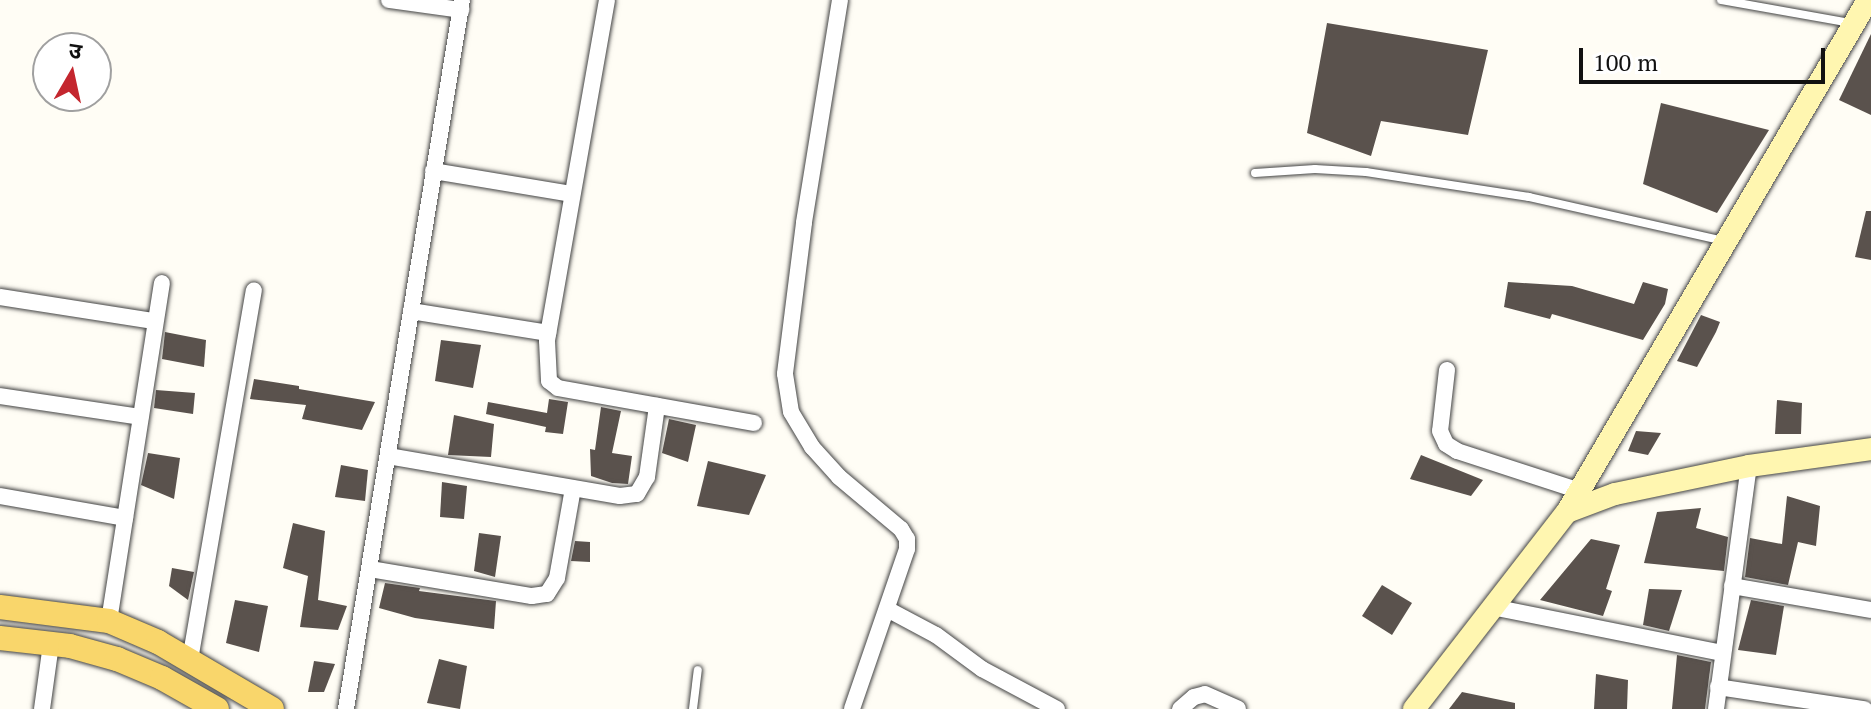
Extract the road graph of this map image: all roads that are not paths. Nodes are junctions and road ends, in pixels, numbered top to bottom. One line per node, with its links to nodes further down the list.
1 (389, 0): 7 (street)
2 (607, 0): 11 (street)
3 (840, 0): 36 (street)
4 (1721, 0): 6 (lane)
5 (1868, 0): 8 (street)
6 (1743, 2): 8 (lane)
7 (462, 5): 9 (street)
8 (1854, 24): 12 (street)
9 (433, 171): 11 (street); 16 (street)
10 (1255, 173): 12 (lane)
11 (572, 194): 18 (street)
12 (1728, 242): 28 (street)
13 (162, 283): 17 (street)
14 (254, 290): 42 (street)
15 (0, 297): 17 (street)
16 (411, 311): 18 (street); 25 (street)
17 (154, 321): 22 (street)
18 (548, 333): 21 (street)
19 (1447, 370): 28 (street)
20 (0, 396): 22 (street)
21 (657, 406): 23 (street); 27 (street)
22 (140, 417): 31 (street)
23 (754, 423)
24 (1871, 449): 26 (street)
25 (388, 456): 27 (street); 32 (street)
26 (1749, 466): 30 (street); 33 (street)
27 (573, 488): 32 (street)
28 (1580, 491): 30 (street)
29 (0, 496): 31 (street)
30 (1567, 512): 35 (street)
31 (125, 518): 38 (street)
32 (370, 569): 48 (street)
33 (1732, 586): 37 (street); 41 (street)
34 (0, 607): 38 (main road)
35 (1492, 607): 41 (street); 54 (street)
36 (887, 609): 50 (street); 51 (street)
37 (1871, 610)
38 (109, 621): 42 (main road)
39 (0, 638): 40 (main road)
40 (51, 644): 45 (street); 46 (main road)
41 (1722, 653): 44 (street)
42 (190, 660): 47 (main road)
43 (698, 670): 49 (lane)
44 (1718, 687): 55 (street); 56 (street)
45 (42, 709)
46 (217, 709)
47 (272, 709)
48 (346, 709)
49 (693, 709)
50 (852, 709)
51 (1057, 709)
52 (1180, 709): 53 (street)
53 (1238, 709)
54 (1414, 709)
55 (1716, 709)
56 (1864, 709)

